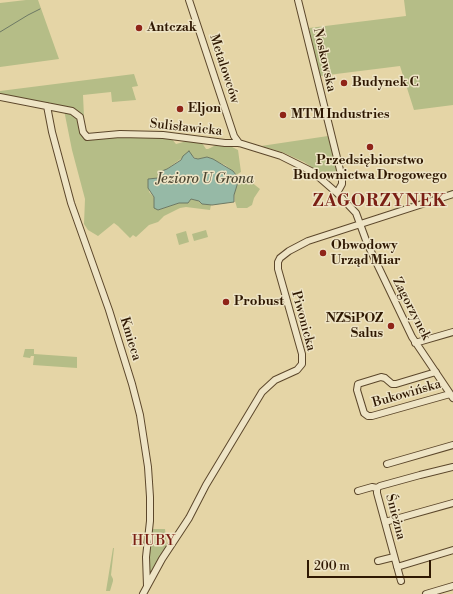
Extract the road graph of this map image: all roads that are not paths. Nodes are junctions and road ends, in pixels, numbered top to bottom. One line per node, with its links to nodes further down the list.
1 (189, 0): 5 (street, Metalowców)
2 (298, 0): 6 (street, Noskowska)
3 (0, 97): 4 (street, Sulisławicka)
4 (47, 106): 5 (street, Sulisławicka); 25 (street, Kmieca)
5 (239, 143): 6 (street, Sulisławicka)
6 (338, 193): 8 (street, Sulisławicka)
7 (453, 194): 8 (street, Piwonicka)
8 (360, 224): 10 (street, Zagorzynek); 25 (street, Piwonicka)
9 (453, 332): 10 (street)
10 (416, 343): 11 (street, Zagorzynek)
11 (436, 372): 12 (street, Zagorzynek); 12 (street, Bukowińska)
12 (451, 392)
13 (453, 445): 14 (street)
14 (387, 464)
15 (452, 469): 16 (street, Śnieżna)
16 (377, 488): 17 (street); 19 (street, Śnieżna)
17 (358, 491)
18 (453, 503): 19 (street)
19 (385, 522): 21 (street, Śnieżna)
20 (453, 550): 23 (street)
21 (394, 557): 22 (street); 23 (street, Śnieżna)
22 (378, 561)
23 (397, 567): 24 (street, Śnieżna)
24 (401, 581)
25 (147, 586): 27 (street, Piwonicka)
26 (453, 586): 28 (street)
27 (143, 594)
28 (426, 594)

